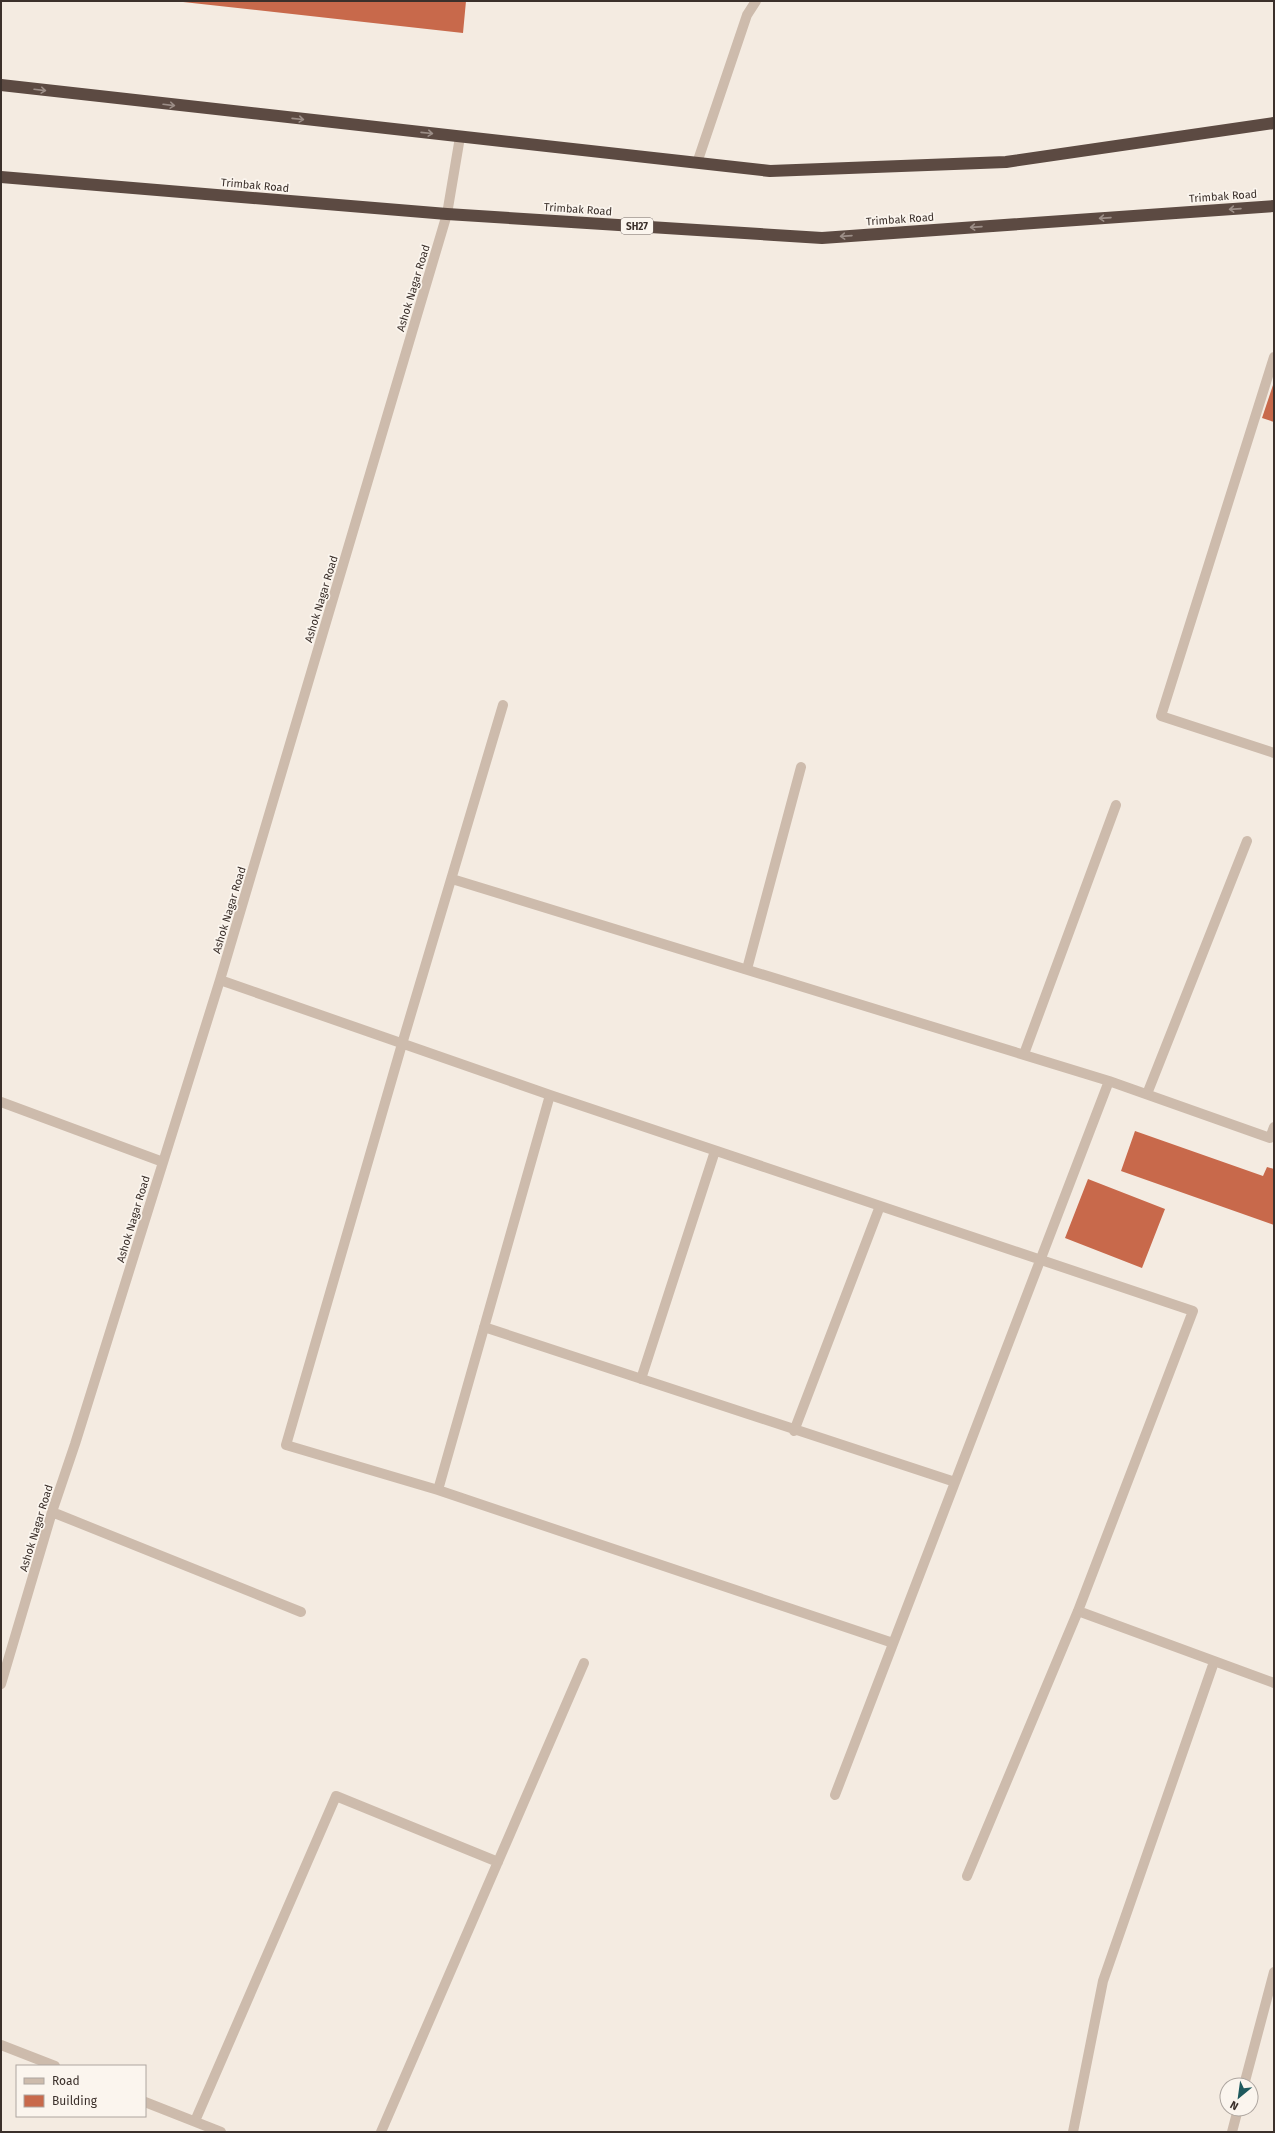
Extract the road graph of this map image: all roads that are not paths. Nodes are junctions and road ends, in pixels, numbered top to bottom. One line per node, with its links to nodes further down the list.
1 (756, 1): 5 (street)
2 (1, 85): 4 (highway, one-way to 4)
3 (1274, 123): 5 (highway)
4 (460, 137): 5 (highway); 8 (street, Ashok Nagar Road)
5 (697, 163)
6 (1, 177): 8 (highway, Trimbak Road / SH27)
7 (1274, 206): 8 (highway, Trimbak Road / SH27, one-way to 8)
8 (447, 214): 17 (street, Ashok Nagar Road)
9 (1274, 357): 11 (street)
10 (503, 705): 15 (street)
11 (1274, 753)
12 (801, 767): 16 (street)
13 (1116, 806): 19 (street)
14 (1247, 841): 21 (street)
15 (452, 879): 16 (street); 18 (street)
16 (747, 969): 19 (street)
17 (220, 980): 18 (street); 26 (street, Ashok Nagar Road)
18 (402, 1044): 22 (street); 33 (street)
19 (1024, 1054): 20 (street)
20 (1109, 1081): 21 (street); 28 (street)
21 (1147, 1094): 24 (street)
22 (550, 1095): 25 (street); 29 (street)
23 (1, 1102): 26 (street)
24 (1274, 1127)
25 (715, 1151): 27 (street); 30 (street)
26 (163, 1162): 34 (street, Ashok Nagar Road)
27 (880, 1206): 28 (street); 31 (street)
28 (1041, 1260): 32 (street); 35 (street)
29 (484, 1327): 30 (street); 33 (street)
30 (641, 1379): 31 (street)
31 (794, 1431): 32 (street)
32 (955, 1482): 37 (street)
33 (438, 1490): 37 (street)
34 (52, 1512): 36 (street); 41 (street, Ashok Nagar Road)
35 (1078, 1611): 38 (street); 44 (street)
36 (301, 1612)
37 (893, 1643): 42 (street)
38 (1214, 1662): 40 (street); 54 (street)
39 (584, 1663): 43 (street)
40 (1274, 1683)
41 (1, 1684)
42 (834, 1795)
43 (498, 1862): 51 (street); 53 (street)
44 (967, 1876)
45 (1274, 1972): 48 (street)
46 (1, 2044): 47 (street)
47 (53, 2065)
48 (1246, 2077)
49 (146, 2102): 51 (street)
50 (1236, 2117): 55 (street)
51 (195, 2121): 52 (street)
52 (221, 2132)
53 (381, 2132)
54 (1072, 2132)
55 (1232, 2132)

